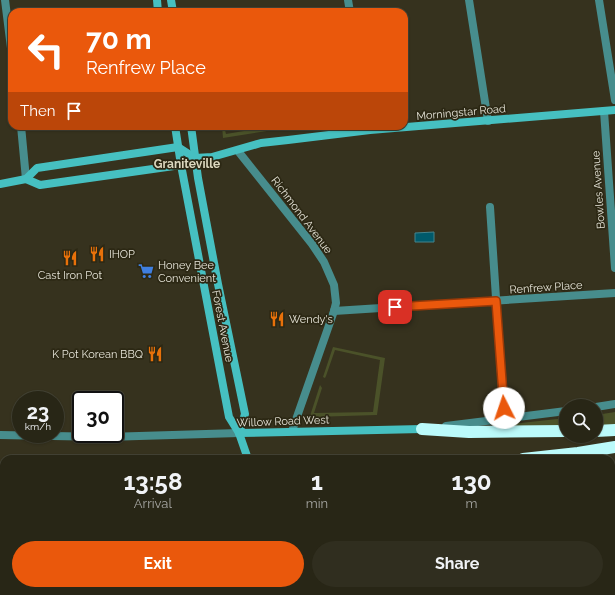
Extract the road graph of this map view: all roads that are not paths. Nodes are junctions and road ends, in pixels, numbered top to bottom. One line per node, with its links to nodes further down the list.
1 (5, 0): 4 (street)
2 (469, 0): 8 (street)
3 (599, 0): 5 (street)
4 (8, 24)
5 (615, 100)
6 (615, 110): 7 (main road, Morningstar Road)
7 (604, 111): 8 (main road, Morningstar Road); 21 (street, Bowles Avenue)
8 (488, 121): 9 (main road, Morningstar Road)
9 (408, 126)
10 (21, 130): 18 (street)
11 (176, 130): 14 (main road, Forest Avenue)
12 (192, 130): 16 (main road, Forest Avenue)
13 (355, 130): 15 (main road, Morningstar Road)
14 (178, 148): 16 (main road); 17 (main road, Forest Avenue); 18 (main road)
15 (238, 151): 16 (main road); 24 (street, Richmond Avenue)
16 (195, 158): 17 (main road); 34 (main road, Forest Avenue)
17 (181, 165): 18 (main road); 34 (main road, Forest Avenue)
18 (26, 179): 19 (main road)
19 (0, 184)
20 (490, 207): 23 (street)
21 (615, 268)
22 (615, 293): 23 (street, Renfrew Place)
23 (496, 301): 24 (street, Renfrew Place); 28 (street)
24 (334, 311): 31 (street, Richmond Avenue)
25 (615, 404): 26 (street)
26 (603, 406)
27 (559, 412): 28 (street, Willow Road West)
28 (504, 419): 29 (street, Willow Road West)
29 (422, 429): 31 (main road, Willow Road West); 32 (highway)
30 (615, 430): 33 (highway)
31 (292, 431): 34 (main road, Willow Road West)
32 (559, 431)
33 (603, 431)
34 (239, 433): 35 (street, Willow Road West); 37 (main road, Forest Avenue)
35 (0, 434)
36 (615, 447): 38 (highway)
37 (247, 455)
38 (560, 455)

